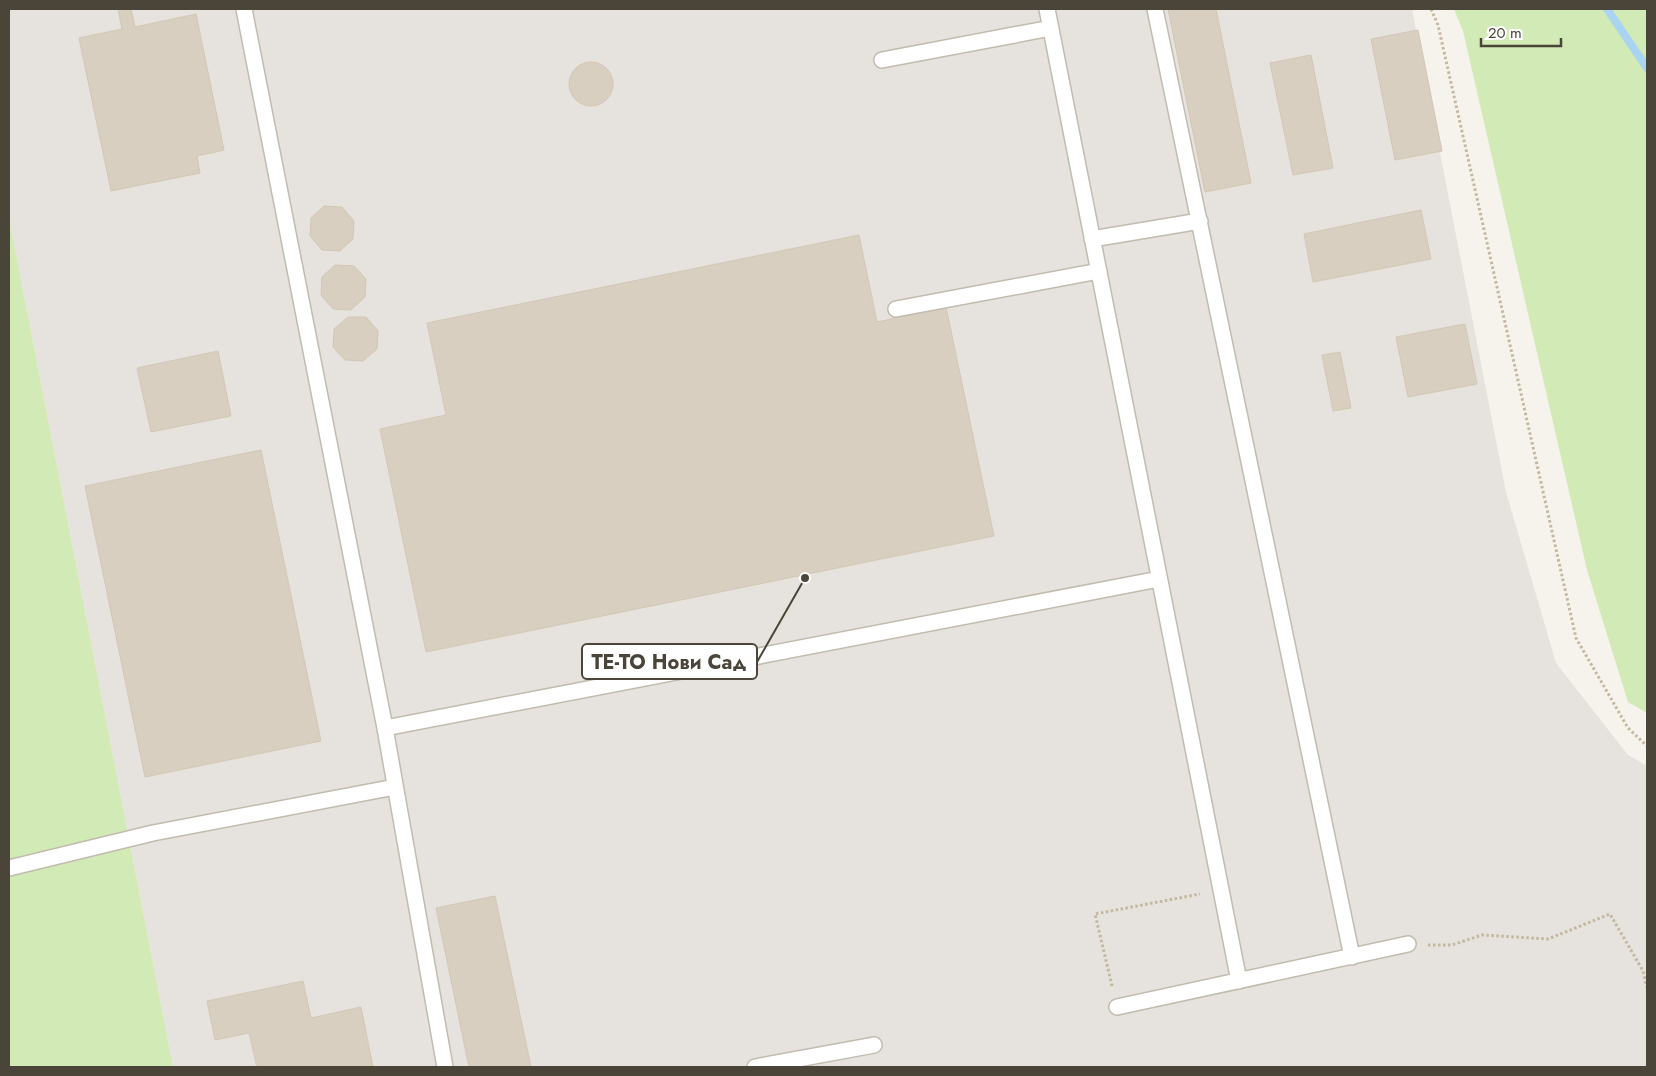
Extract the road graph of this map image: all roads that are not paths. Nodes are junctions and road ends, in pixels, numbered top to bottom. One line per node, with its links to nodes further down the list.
1 (244, 9): 11 (lane)
2 (1047, 9): 4 (lane)
3 (1155, 9): 6 (lane)
4 (1051, 28): 5 (lane); 7 (lane)
5 (882, 60)
6 (1200, 221): 7 (lane); 15 (lane)
7 (1092, 238): 8 (lane)
8 (1099, 271): 9 (lane); 10 (lane)
9 (896, 309)
10 (1159, 579): 11 (lane); 16 (lane)
11 (385, 728): 12 (lane)
12 (395, 787): 13 (lane); 19 (lane)
13 (9, 868)
14 (1408, 944): 15 (lane)
15 (1352, 957): 16 (lane)
16 (1239, 981): 17 (lane)
17 (1117, 1007)
18 (874, 1045): 20 (lane)
19 (445, 1067)
20 (755, 1067)

